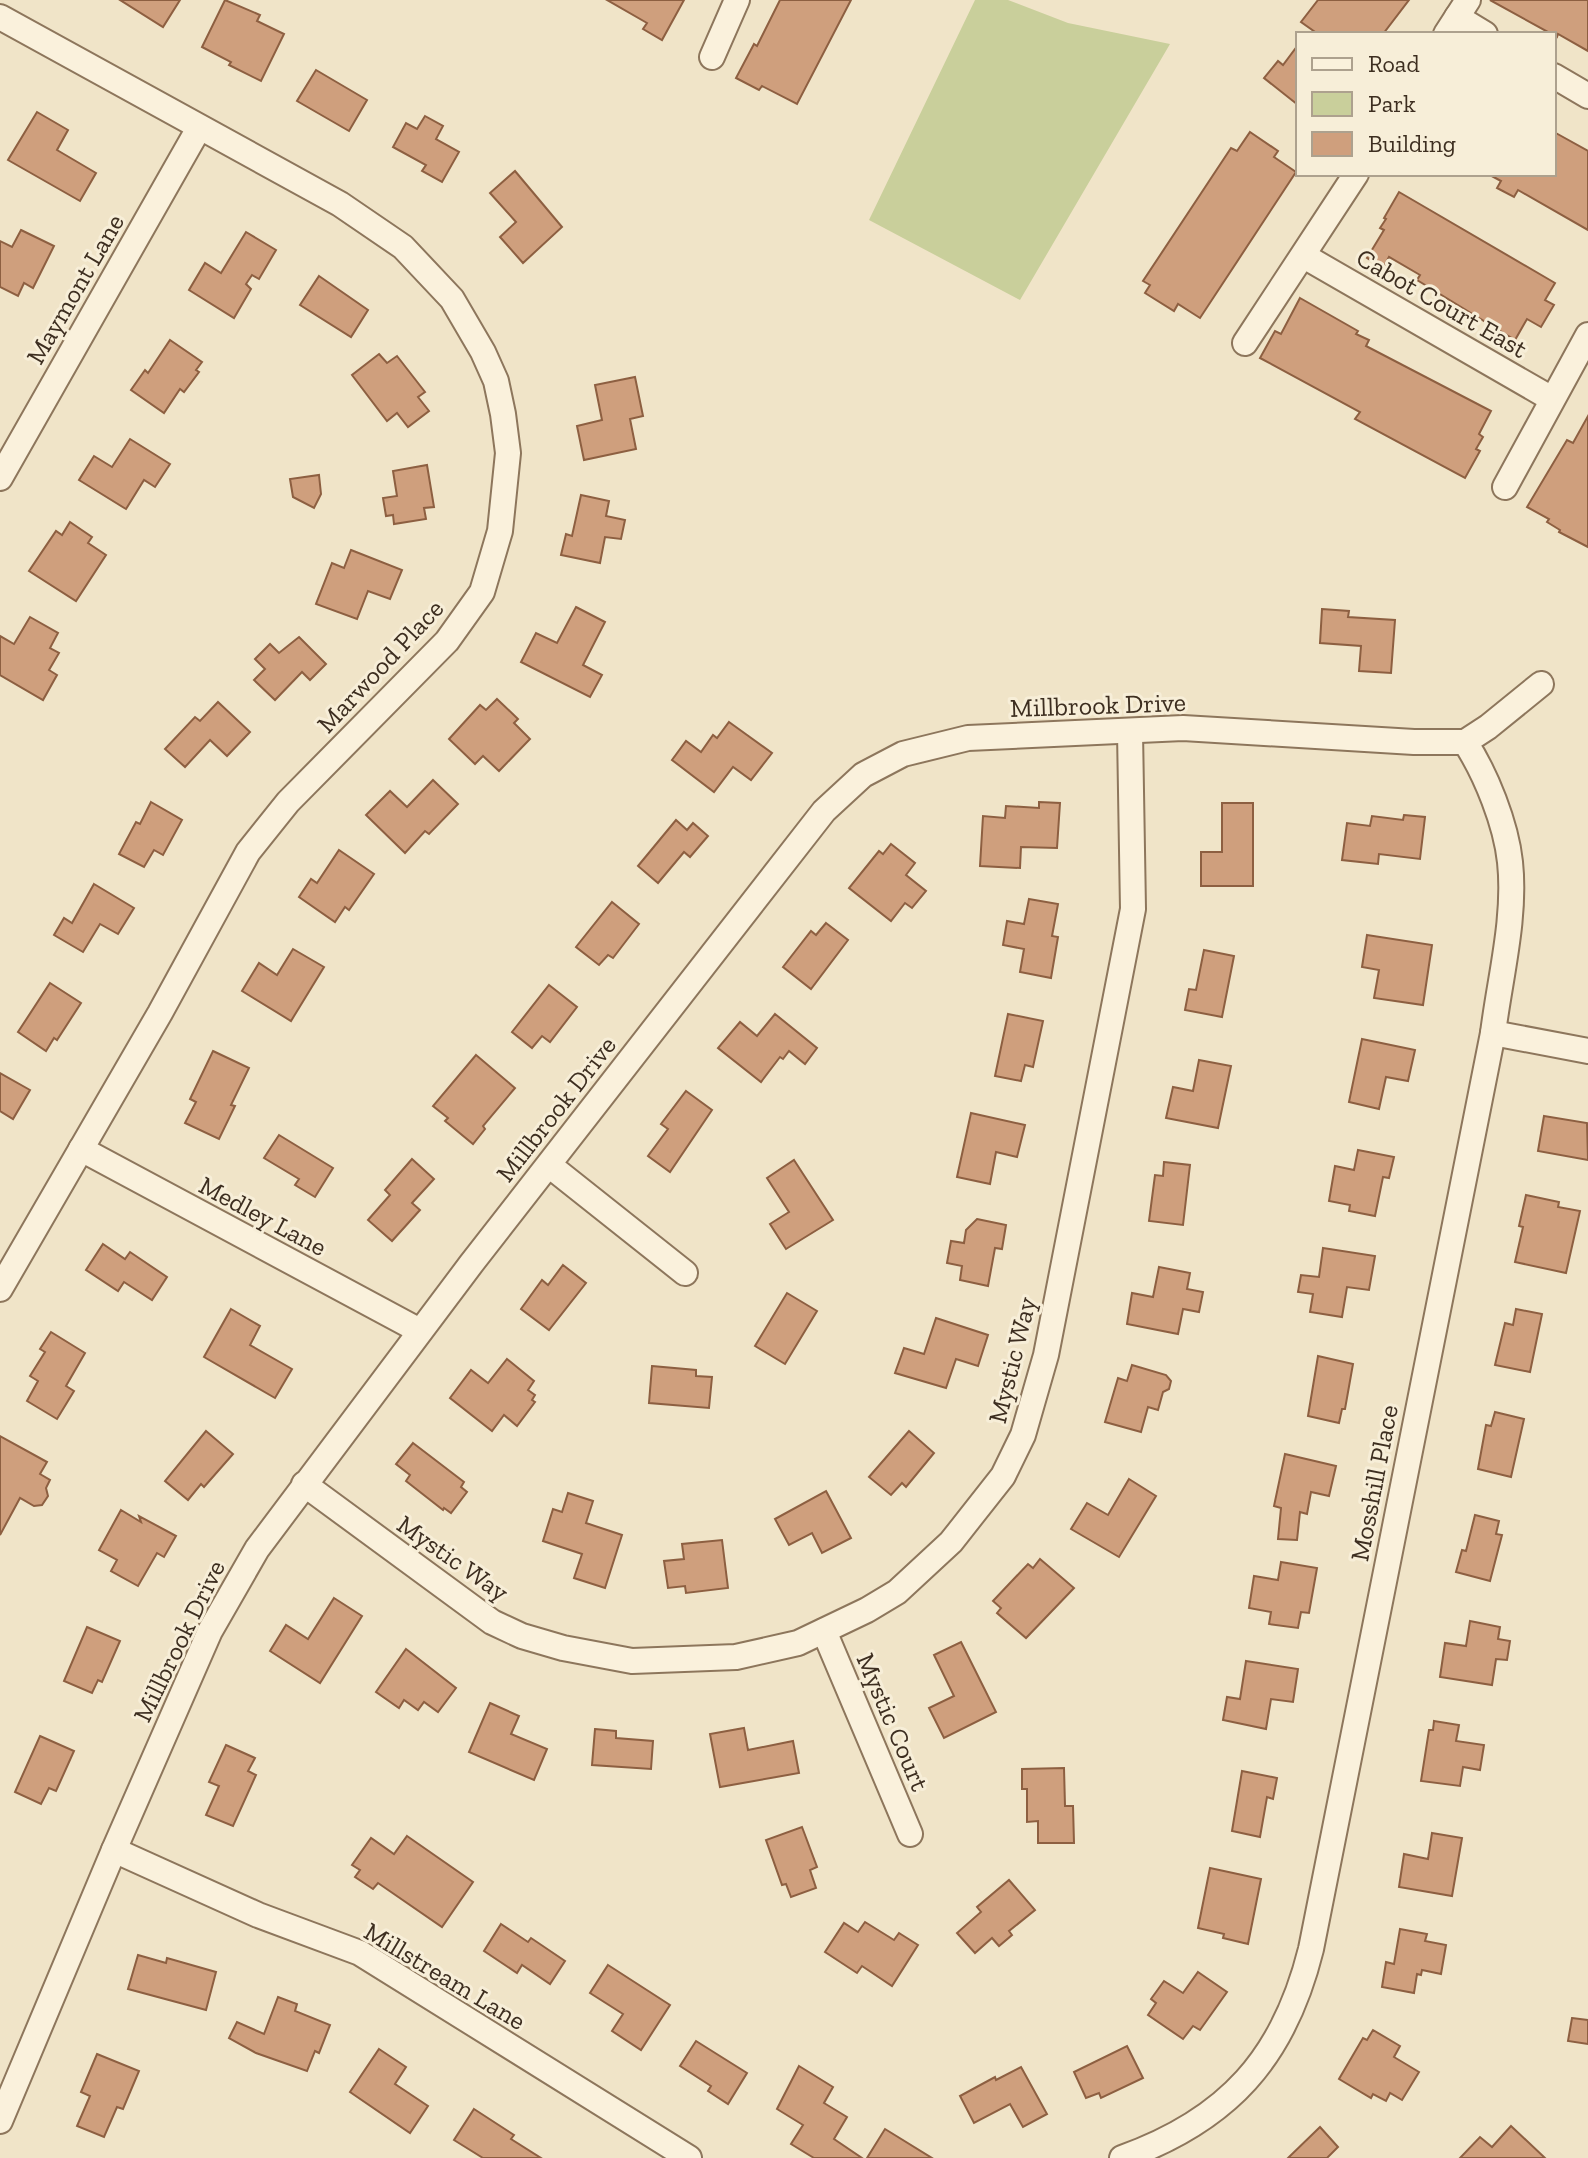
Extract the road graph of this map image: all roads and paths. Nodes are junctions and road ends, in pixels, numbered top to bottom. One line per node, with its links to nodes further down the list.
1 (737, 0): 5 (street)
2 (0, 17): 8 (street, Marwood Place)
3 (1457, 17): 4 (street)
4 (1482, 32)
5 (712, 57)
6 (1556, 77): 7 (street)
7 (1588, 96)
8 (199, 128): 14 (street, Maymont Lane); 21 (street, Marwood Place)
9 (1355, 176): 10 (street)
10 (1304, 256): 12 (street); 13 (street, Cabot Court East)
11 (1588, 335): 13 (street)
12 (1245, 343)
13 (1552, 399): 15 (street)
14 (0, 478)
15 (1505, 487)
16 (1541, 684): 18 (street)
17 (1130, 732): 18 (street, Millbrook Drive); 22 (street, Millbrook Drive); 27 (street, Mystic Way)
18 (1465, 742): 19 (street, Mosshill Place)
19 (1493, 1033): 20 (street); 32 (street, Mosshill Place)
20 (1588, 1051)
21 (81, 1149): 24 (street, Marwood Place); 25 (street, Medley Lane)
22 (549, 1165): 23 (street); 25 (street, Millbrook Drive)
23 (685, 1273)
24 (0, 1289)
25 (420, 1331): 26 (street, Millbrook Drive)
26 (304, 1484): 27 (street, Mystic Way); 29 (street, Millbrook Drive)
27 (824, 1631): 28 (street, Mystic Court)
28 (910, 1834)
29 (114, 1850): 30 (street, Millbrook Drive); 31 (street, Millstream Lane)
30 (0, 2121)
31 (689, 2158)
32 (1122, 2158)

